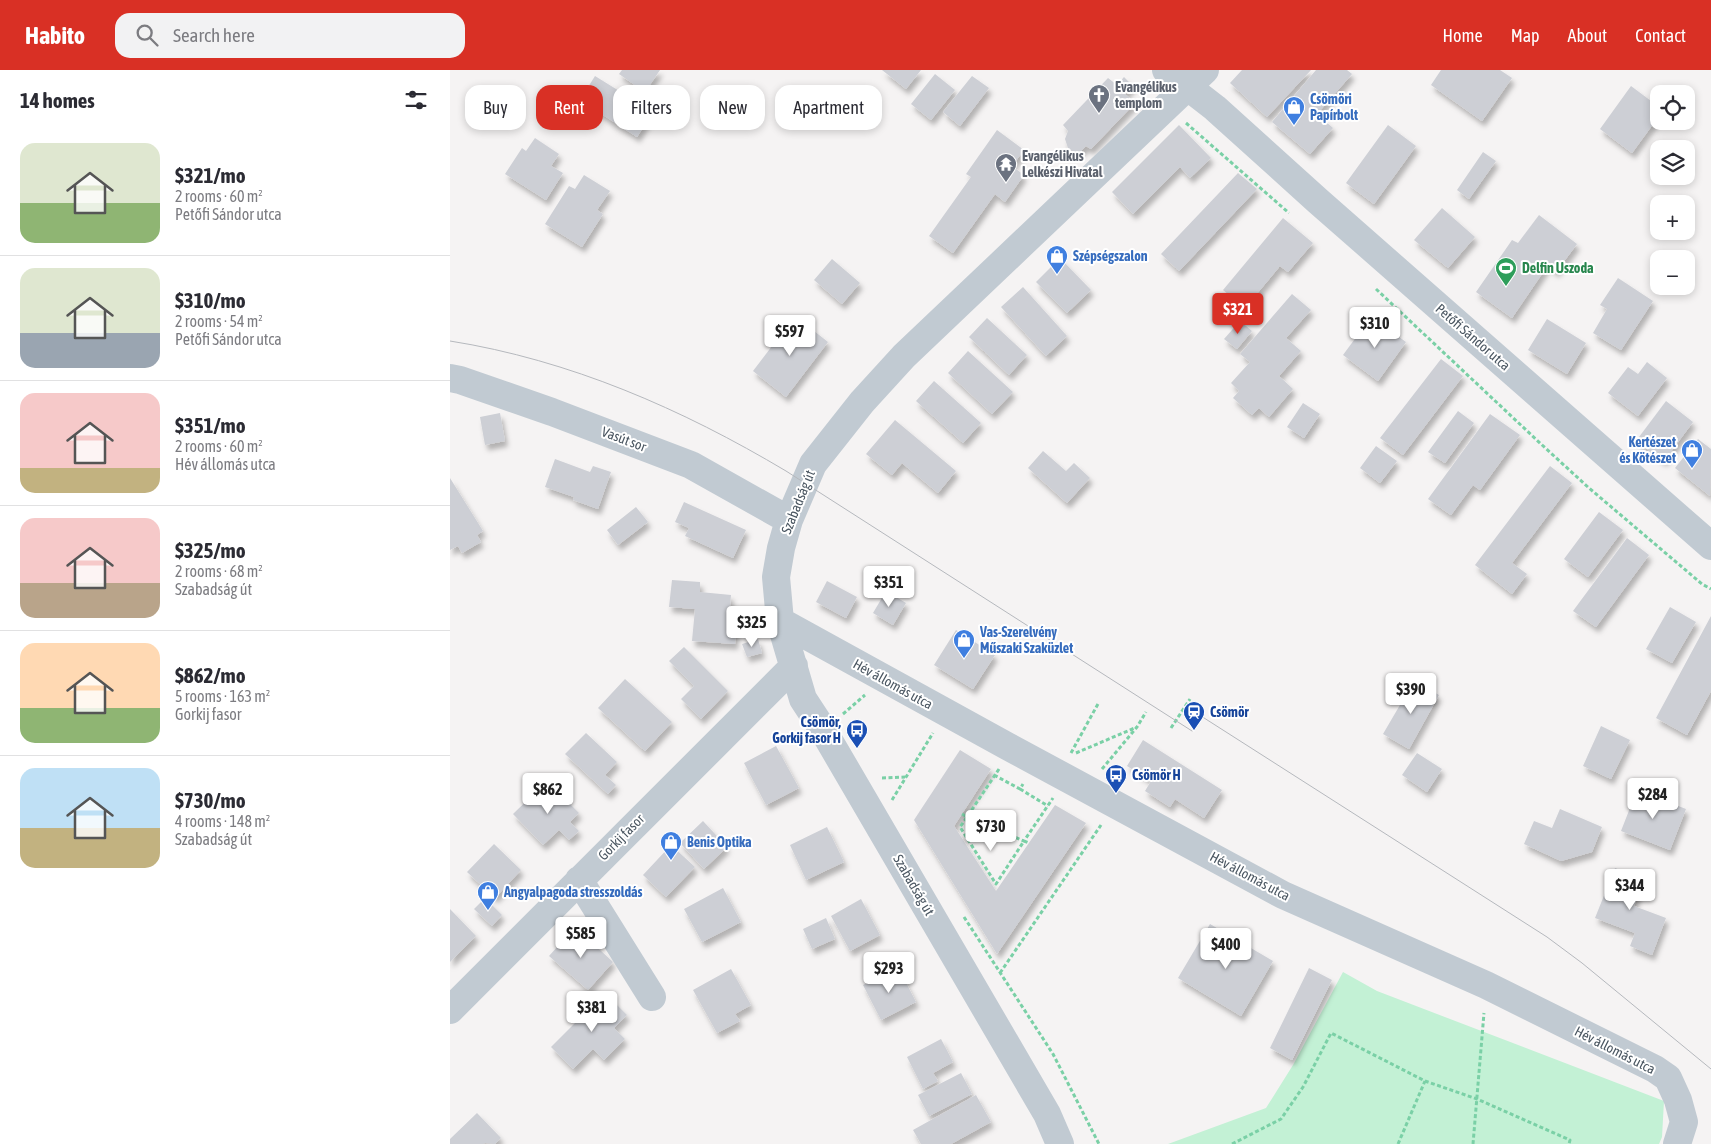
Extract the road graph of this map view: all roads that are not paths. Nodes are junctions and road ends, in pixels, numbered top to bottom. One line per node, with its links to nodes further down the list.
1 (1166, 70): 2 (street, Petőfi Sándor utca)
2 (1196, 79): 4 (street, Szabadság út); 5 (street, Petőfi Sándor utca)
3 (450, 378): 4 (street, Vasút sor)
4 (789, 520): 6 (street, Szabadság út)
5 (1711, 546)
6 (780, 621): 7 (street, Szabadság út); 12 (street, Hév állomás utca)
7 (794, 666): 8 (street, Gorkij fasor); 11 (street, Szabadság út)
8 (579, 880): 9 (street); 10 (street, Gorkij fasor)
9 (652, 997)
10 (450, 1010)
11 (1060, 1144)
12 (1677, 1144)

